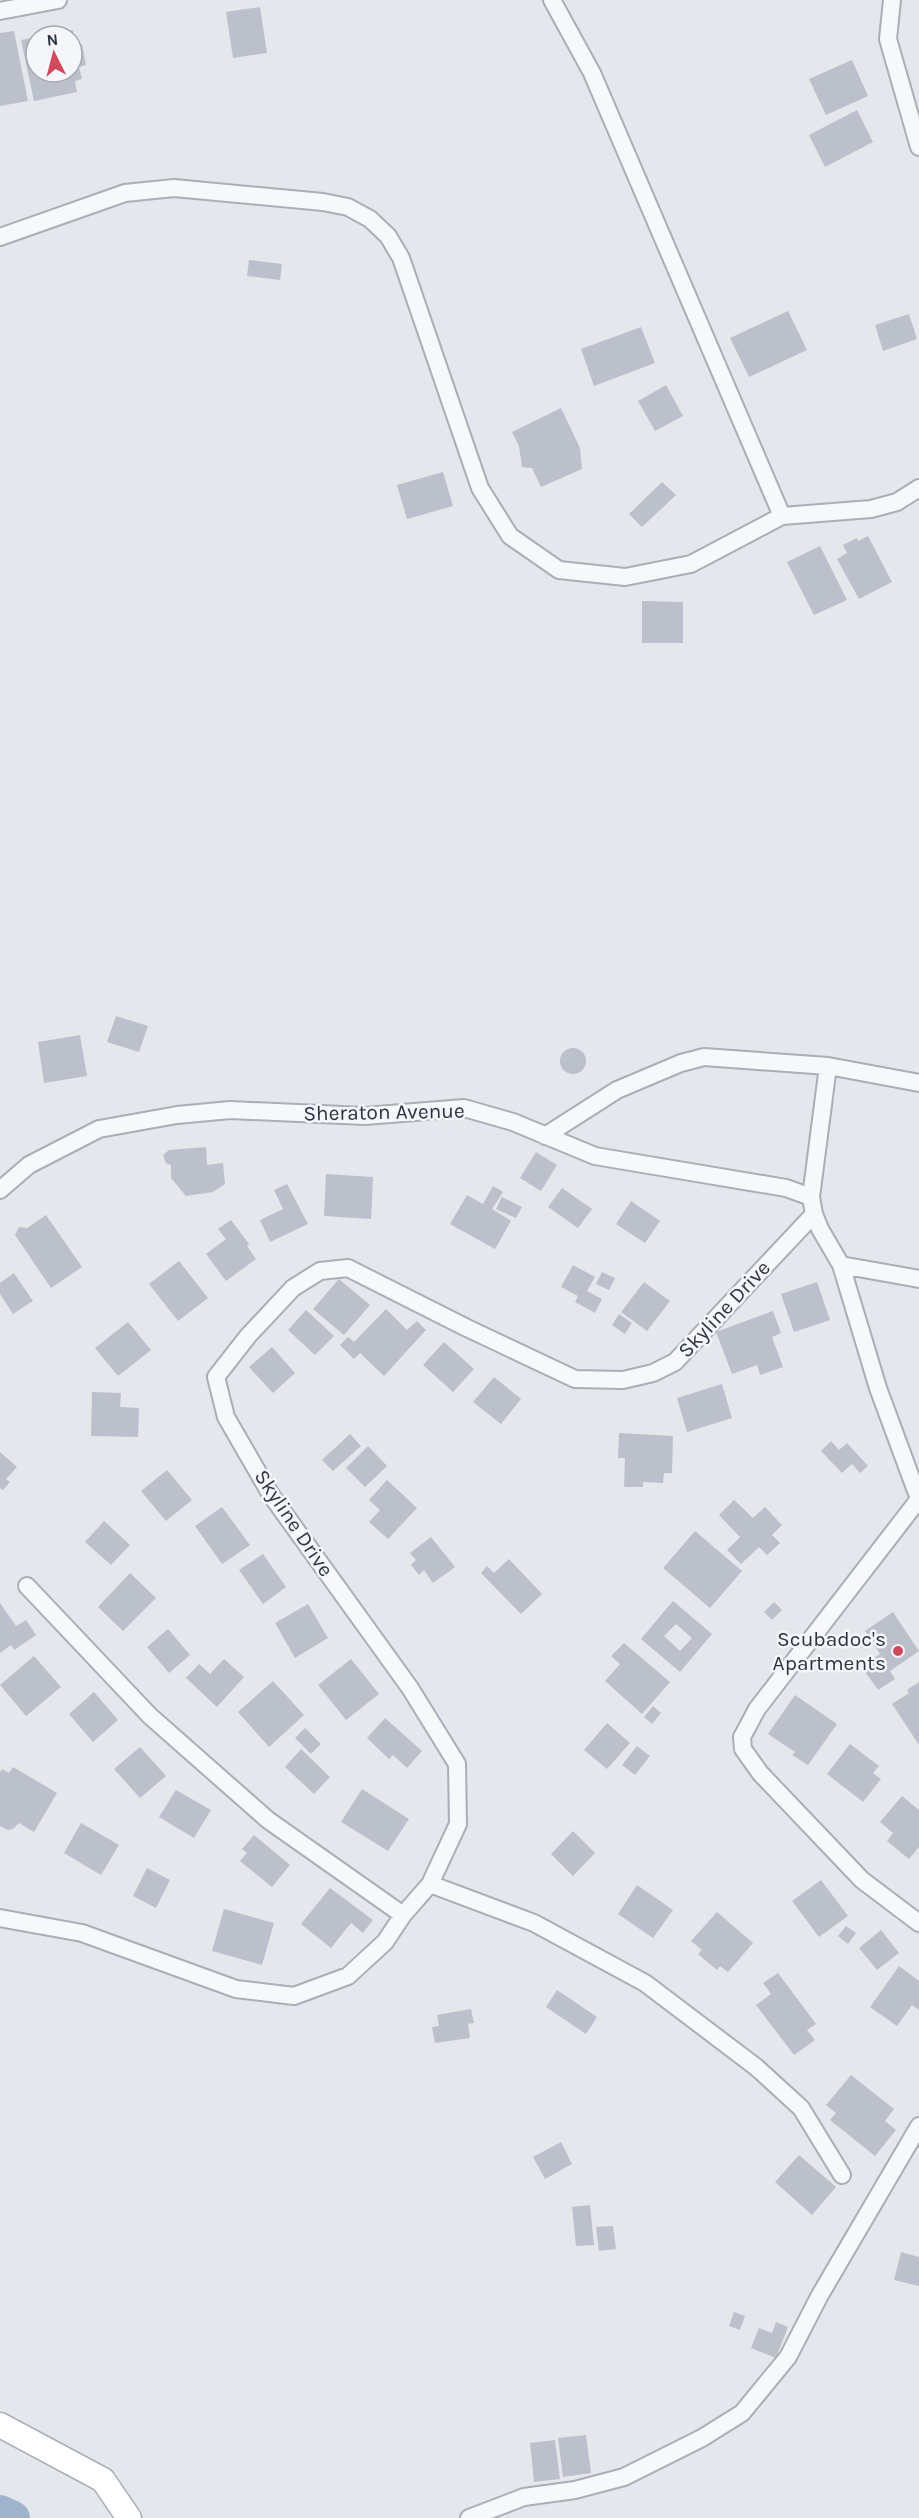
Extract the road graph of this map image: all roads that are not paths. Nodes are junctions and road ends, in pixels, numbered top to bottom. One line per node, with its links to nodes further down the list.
1 (58, 0): 4 (street)
2 (552, 0): 8 (street)
3 (892, 0): 5 (street)
4 (0, 11)
5 (919, 147)
6 (0, 237): 8 (street)
7 (919, 488): 8 (street)
8 (782, 516)
9 (828, 1066): 10 (street); 11 (street); 13 (street)
10 (919, 1083)
11 (545, 1137): 12 (street, Sheraton Avenue); 13 (street, Sheraton Avenue)
12 (0, 1190)
13 (811, 1197): 14 (street)
14 (814, 1214): 15 (street); 19 (street, Skyline Drive)
15 (841, 1265): 16 (street); 17 (street)
16 (919, 1280)
17 (919, 1499): 22 (street)
18 (27, 1586): 20 (street)
19 (430, 1884): 20 (street, Skyline Drive); 24 (street)
20 (403, 1915): 21 (street, Skyline Drive)
21 (0, 1918)
22 (919, 1923)
23 (919, 2126): 27 (street)
24 (842, 2175)
25 (0, 2425): 26 (main road)
26 (129, 2518)
27 (469, 2518)

